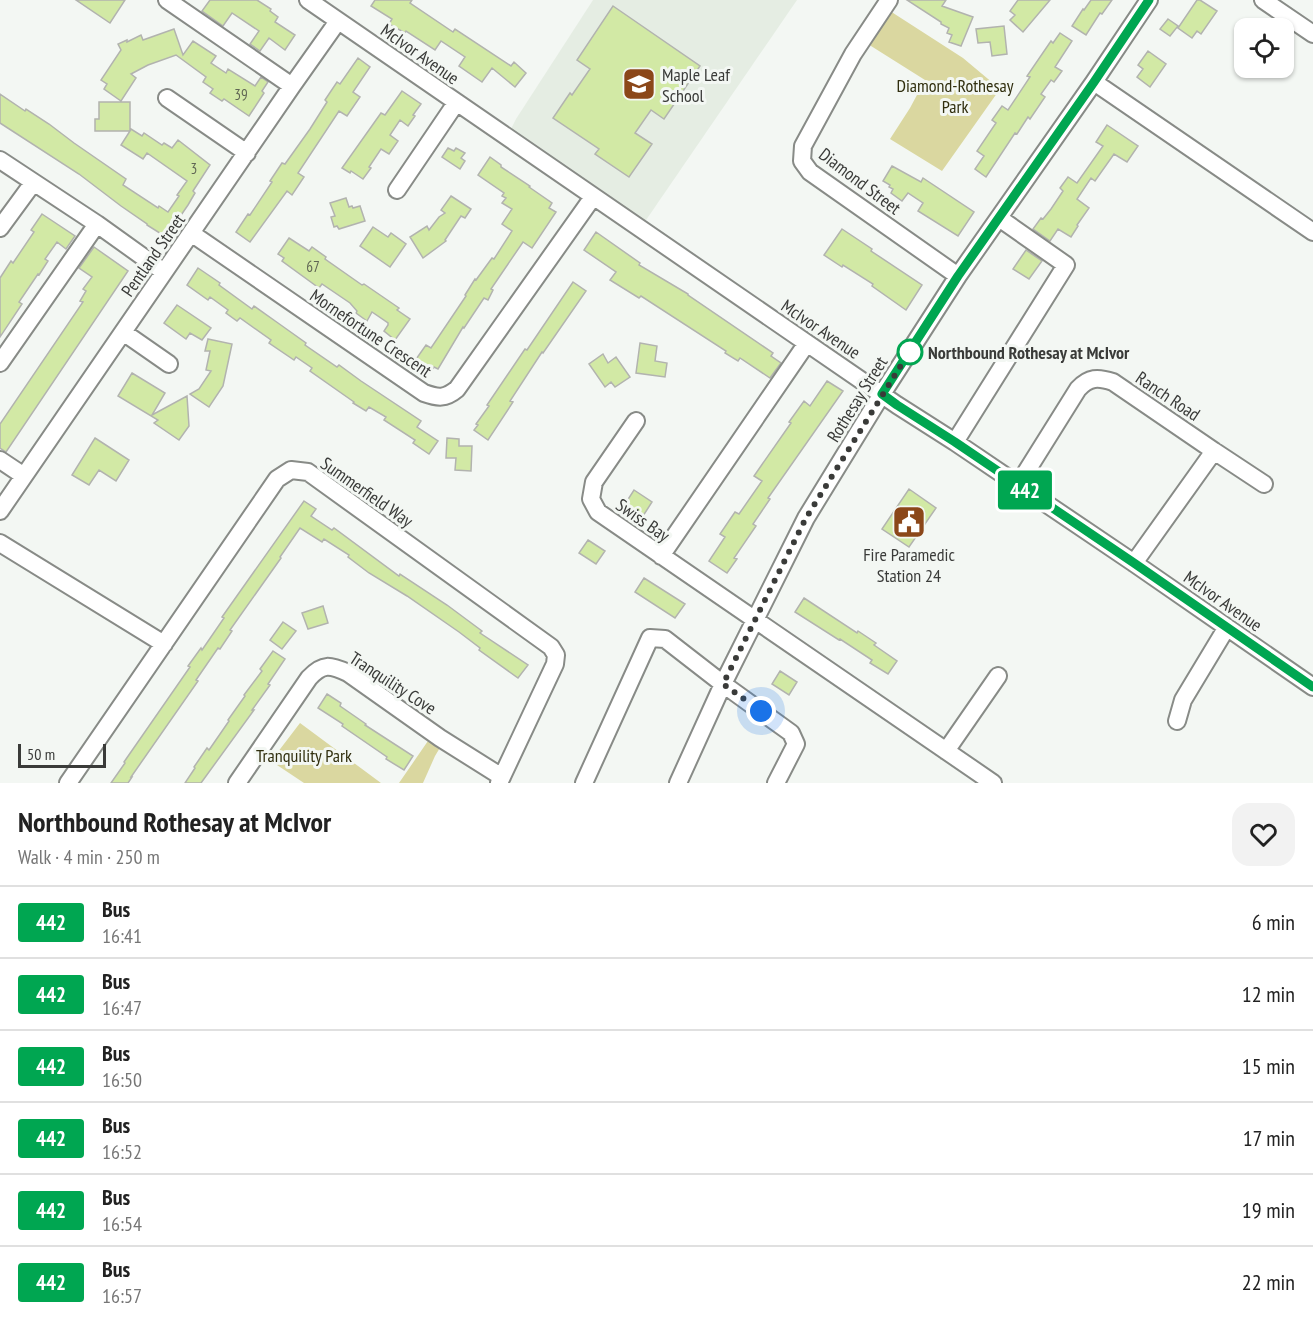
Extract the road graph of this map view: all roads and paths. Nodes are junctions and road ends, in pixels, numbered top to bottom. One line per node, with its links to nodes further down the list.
1 (167, 0): 9 (street)
2 (308, 0): 6 (street, McIvor Avenue)
3 (889, 0): 23 (street, Diamond Street)
4 (1149, 0): 8 (street, Rothesay Street)
5 (1263, 0): 7 (street)
6 (338, 21): 9 (street, Pentland Street); 11 (street, McIvor Avenue)
7 (1313, 34)
8 (1094, 82): 17 (street, Rothesay Street); 20 (street)
9 (292, 86): 12 (street, Pentland Street)
10 (167, 98): 12 (street)
11 (456, 103): 15 (street); 16 (street, McIvor Avenue)
12 (247, 153): 21 (street, Pentland Street)
13 (0, 160): 14 (street)
14 (33, 183): 18 (street); 19 (street)
15 (397, 190)
16 (593, 197): 21 (street, Mornefortune Crescent); 25 (street, McIvor Avenue)
17 (999, 218): 23 (street, Rothesay Street); 30 (street)
18 (97, 224): 22 (street); 26 (street)
19 (0, 228)
20 (1313, 232)
21 (191, 233): 22 (street, Pentland Street)
22 (164, 272): 24 (street, Pentland Street)
23 (958, 276): 28 (street, Rothesay Street)
24 (123, 332): 27 (street); 33 (street, Pentland Street)
25 (807, 343): 28 (street, McIvor Avenue); 38 (street)
26 (0, 363)
27 (169, 364)
28 (882, 394): 30 (street, McIvor Avenue); 40 (street, Rothesay Street)
29 (636, 421): 38 (street, Swiss Bay)
30 (955, 442): 35 (street, McIvor Avenue)
31 (1214, 451): 34 (street, Ranch Road); 35 (street, Ranch Road); 39 (street)
32 (0, 460): 33 (street)
33 (24, 476): 36 (street, Pentland Street)
34 (1264, 484)
35 (1018, 485): 39 (street, McIvor Avenue)
36 (0, 511)
37 (0, 543): 42 (street)
38 (661, 556): 40 (street, Swiss Bay)
39 (1134, 563): 41 (street, McIvor Avenue)
40 (754, 620): 44 (street, Rothesay Street); 47 (street, Swiss Bay)
41 (1227, 627): 45 (street, McIvor Avenue); 46 (street)
42 (164, 644): 48 (street, Summerfield Way); 49 (street, Summerfield Way)
43 (998, 676): 47 (street)
44 (723, 684): 51 (street); 52 (street, Rothesay Street); 53 (street)
45 (1313, 687)
46 (1177, 721)
47 (946, 751): 54 (street, Swiss Bay)
48 (501, 780): 50 (street, Tranquility Cove)
49 (68, 783)
50 (237, 783)
51 (584, 783)
52 (678, 783)
53 (776, 783)
54 (993, 783)

